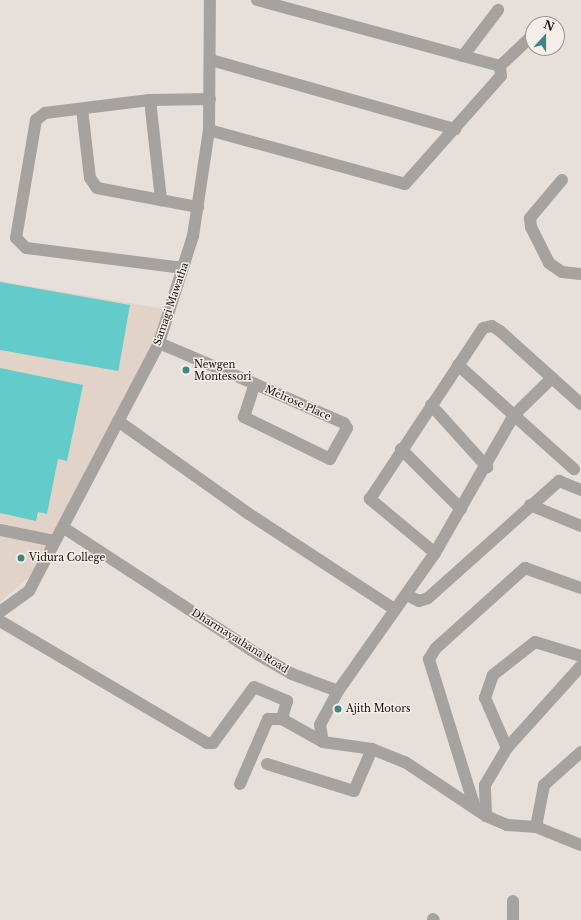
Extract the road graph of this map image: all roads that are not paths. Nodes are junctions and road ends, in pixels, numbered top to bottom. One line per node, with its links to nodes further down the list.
1 (210, 0): 6 (street, Samagi Mawatha)
2 (257, 0): 5 (street)
3 (498, 10): 5 (street)
4 (525, 43): 7 (street)
5 (463, 56): 7 (street)
6 (210, 60): 8 (street, Samagi Mawatha); 11 (street)
7 (500, 66): 11 (street)
8 (210, 99): 9 (street); 12 (street, Samagi Mawatha)
9 (150, 100): 10 (street); 14 (street)
10 (82, 109): 14 (street); 16 (street)
11 (455, 129): 12 (street)
12 (210, 130): 15 (street, Samagi Mawatha)
13 (562, 180): 17 (street)
14 (161, 200): 15 (street)
15 (198, 207): 16 (street, Samagi Mawatha)
16 (183, 268): 18 (street, Samagi Mawatha)
17 (581, 274)
18 (158, 343): 21 (street, Melrose Place); 25 (street, Samagi Mawatha)
19 (458, 365): 20 (street); 23 (street); 24 (street)
20 (552, 378): 22 (street); 24 (street)
21 (255, 384): 21 (street, Melrose Place)
22 (581, 404)
23 (431, 405): 26 (street); 28 (street)
24 (514, 415): 27 (street); 28 (street)
25 (118, 421): 34 (street, Samagi Mawatha); 40 (street)
26 (401, 449): 32 (street); 37 (street)
27 (578, 465): 29 (street)
28 (487, 467): 32 (street)
29 (559, 481): 30 (street); 31 (street)
30 (581, 490)
31 (530, 505): 33 (street); 39 (street)
32 (461, 509): 37 (street)
33 (581, 526)
34 (64, 528): 36 (street, Samagi Mawatha); 45 (street, Dharmayathana Road)
35 (0, 530): 36 (street)
36 (54, 541): 41 (street, Samagi Mawatha)
37 (435, 553): 39 (street)
38 (581, 588): 53 (street)
39 (407, 595): 40 (street)
40 (394, 609): 45 (street)
41 (0, 612)
42 (0, 621): 46 (street)
43 (581, 656): 48 (street)
44 (581, 666): 48 (street)
45 (338, 691): 47 (street)
46 (282, 720): 47 (street); 52 (street)
47 (323, 742): 49 (street)
48 (507, 748): 54 (street)
49 (372, 749): 51 (street); 53 (street)
50 (581, 752): 55 (street)
51 (267, 764)
52 (240, 784)
53 (475, 808): 54 (street)
54 (486, 816): 55 (street)
55 (536, 827): 56 (street)
56 (581, 845)
57 (514, 901): 58 (street)
58 (513, 920)

